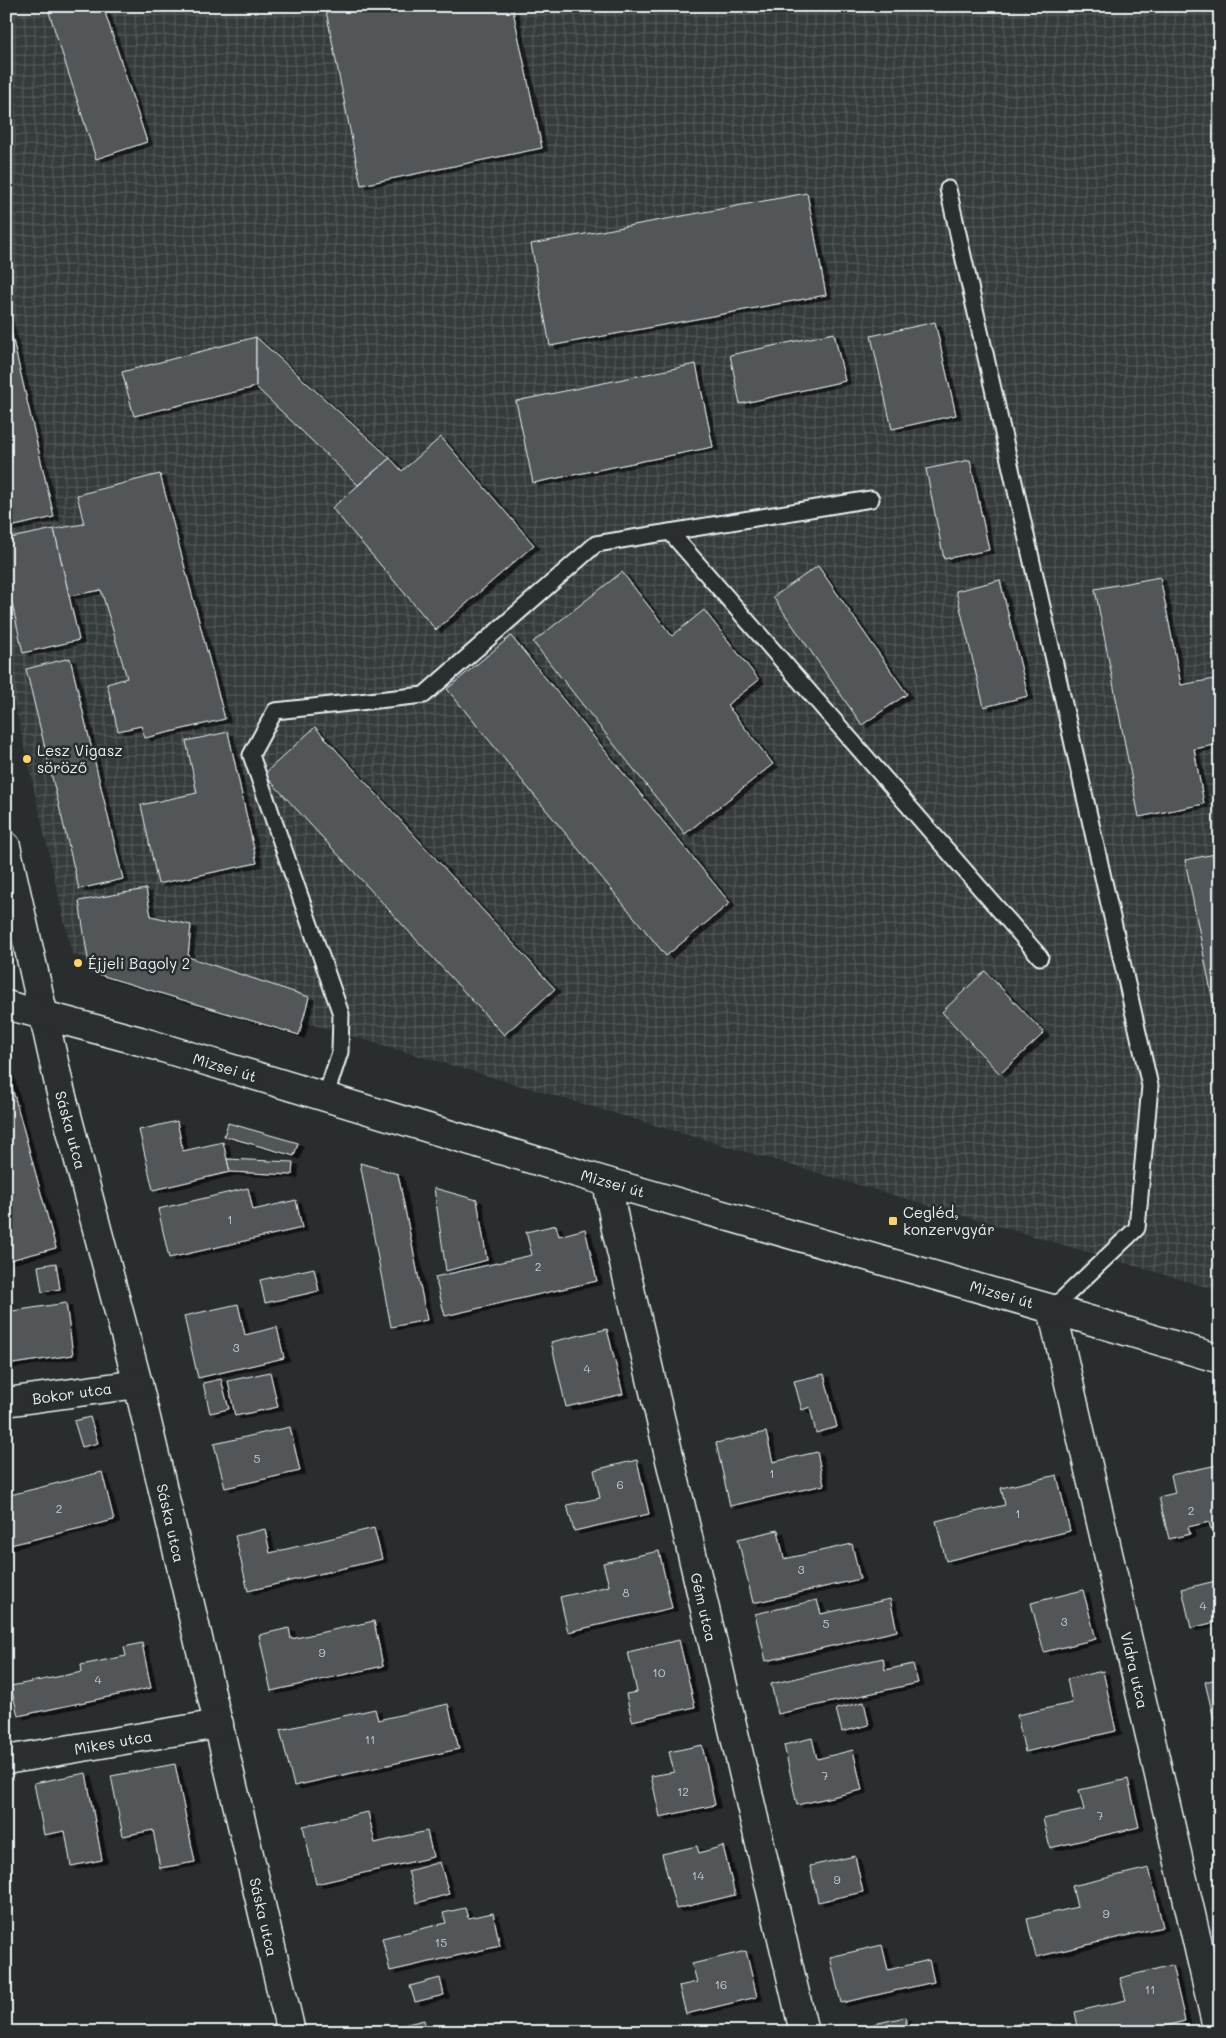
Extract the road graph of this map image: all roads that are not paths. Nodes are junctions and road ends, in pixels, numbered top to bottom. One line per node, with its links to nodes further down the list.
1 (948, 189): 10 (lane)
2 (871, 499): 3 (lane)
3 (670, 532): 5 (lane); 8 (lane)
4 (6, 846): 7 (street, Sáska utca)
5 (1040, 957)
6 (6, 1005): 7 (street, Mizsei út)
7 (45, 1016): 8 (street, Mizsei út); 12 (street, Sáska utca)
8 (325, 1098): 9 (street, Mizsei út)
9 (607, 1182): 10 (street, Mizsei út); 17 (street, Gém utca)
10 (1052, 1309): 11 (street, Mizsei út); 18 (street, Vidra utca)
11 (1220, 1359)
12 (138, 1384): 13 (street, Bokor utca); 14 (street, Sáska utca)
13 (6, 1402)
14 (219, 1724): 15 (street, Mikes utca); 16 (street, Sáska utca)
15 (6, 1760)
16 (291, 2032)
17 (804, 2032)
18 (1218, 2032)

